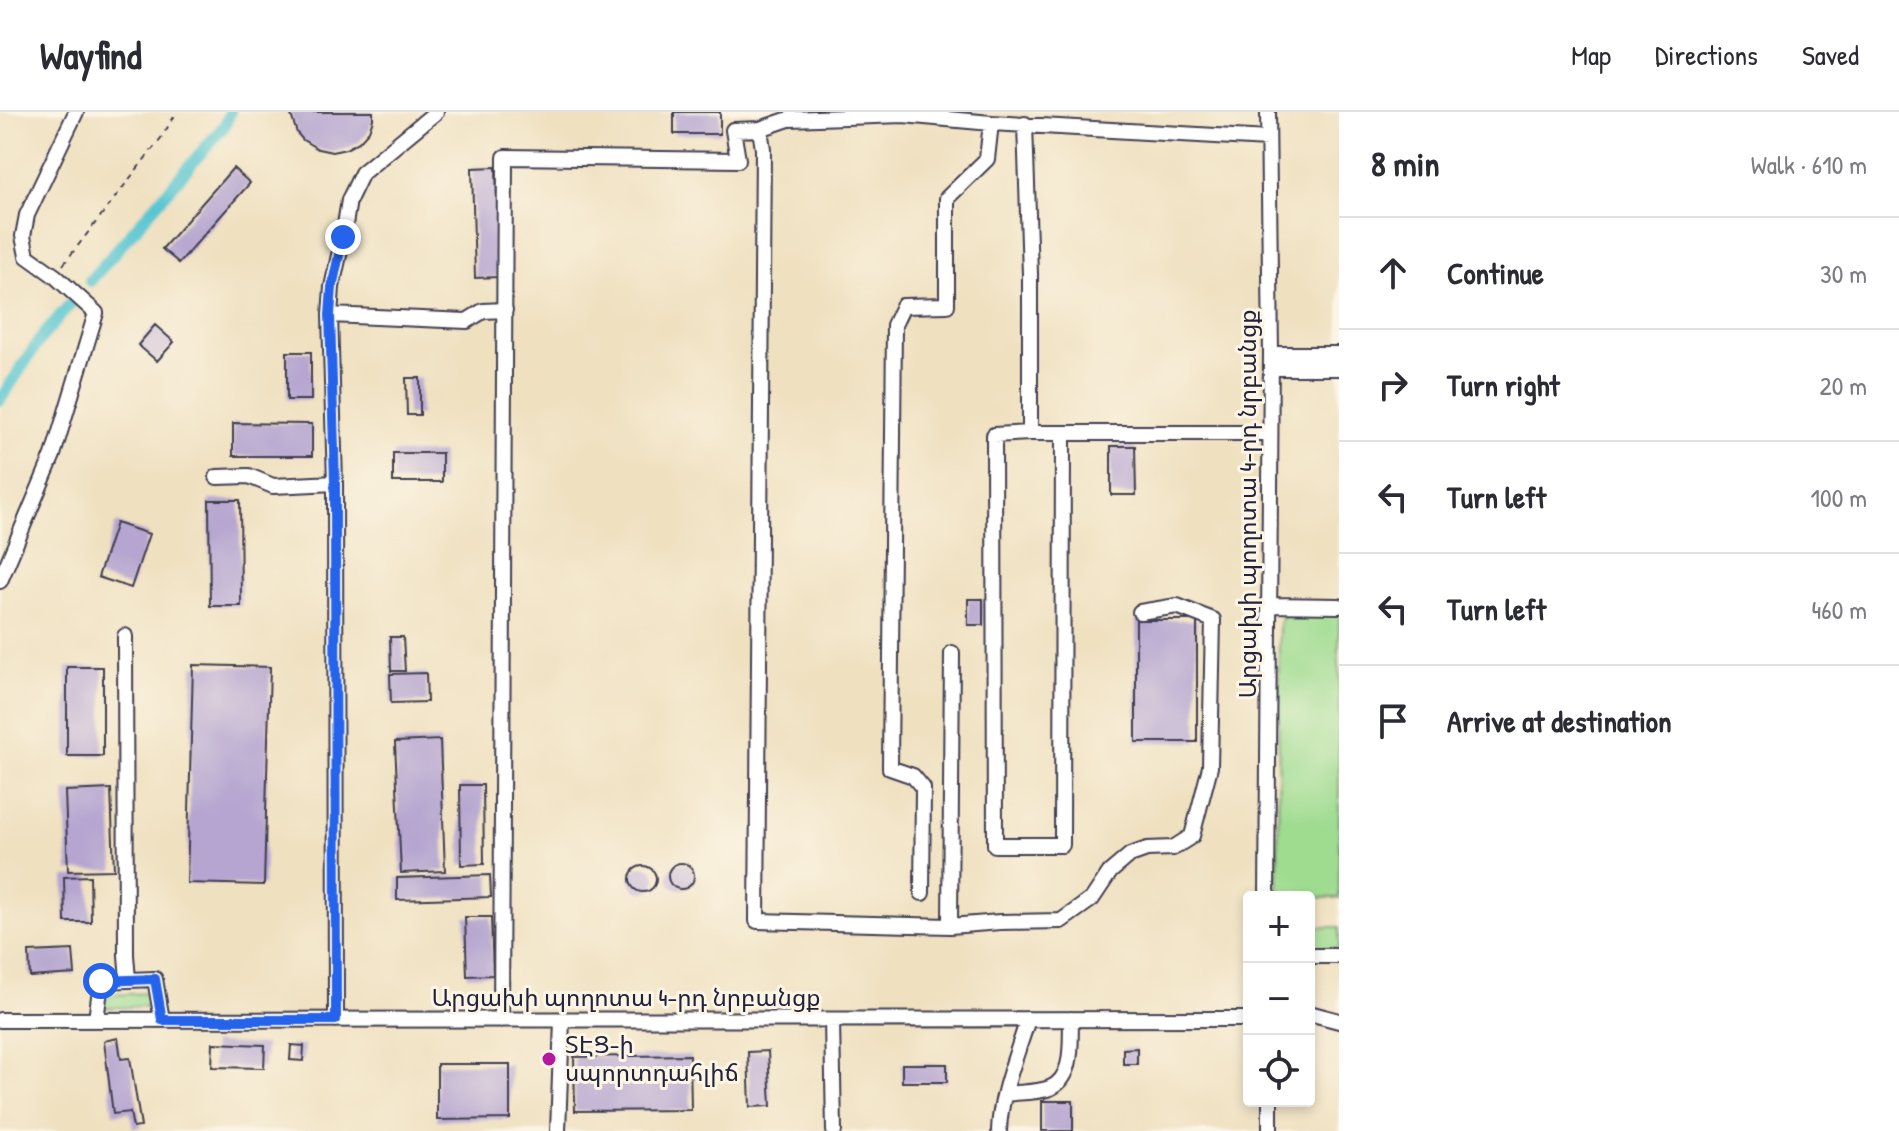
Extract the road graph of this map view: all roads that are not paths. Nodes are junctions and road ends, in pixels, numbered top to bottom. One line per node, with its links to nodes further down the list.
1 (76, 112): 18 (street)
2 (436, 112): 9 (street)
3 (1268, 112): 7 (street, Արցախի պողոտա 4-րդ նրբանցք)
4 (991, 123): 5 (street); 6 (street); 25 (street)
5 (1025, 124): 7 (street); 13 (street)
6 (760, 129): 8 (street); 26 (street)
7 (1268, 139): 11 (street, Արցախի պողոտա 4-րդ նրբանցք)
8 (505, 310): 9 (street); 37 (street)
9 (330, 315): 17 (street)
10 (1339, 354): 11 (street)
11 (1271, 361): 12 (street); 15 (street, Արցախի պողոտա 4-րդ նրբանցք)
12 (1339, 368)
13 (1030, 433): 14 (street); 14 (street)
14 (1063, 433): 15 (street)
15 (1270, 433): 19 (street, Արցախի պողոտա 4-րդ նրբանցք)
16 (217, 477): 17 (street)
17 (335, 483): 36 (street)
18 (0, 581)
19 (1270, 605): 20 (street); 24 (street, Արցախի պողոտա 4-րդ նրբանցք)
20 (1339, 606)
21 (1140, 612): 26 (street)
22 (125, 636): 29 (street)
23 (952, 653): 26 (street)
24 (1267, 891)
25 (922, 893)
26 (950, 926)
27 (1315, 956): 28 (street)
28 (1339, 956)
29 (128, 980): 34 (street); 35 (street)
30 (1315, 1015): 41 (street)
31 (1028, 1019): 32 (street, Արցախի պողոտա 4-րդ նրբանցք); 39 (street, Արցախի պողոտա 4-րդ նրբանցք); 42 (street)
32 (1071, 1019): 40 (street, Արցախի պողոտա 4-րդ նրբանցք); 42 (street)
33 (0, 1020): 34 (street, Արցախի պողոտա 4-րդ նրբանցք)
34 (96, 1020): 35 (street, Արցախի պողոտա 4-րդ նրբանցք)
35 (162, 1020): 36 (street, Արցախի պողոտա 4-րդ նրբանցք)
36 (336, 1020): 37 (street, Արցախի պողոտա 4-րդ նրբանցք)
37 (501, 1020): 38 (street, Արցախի պողոտա 4-րդ նրբանցք)
38 (562, 1020): 39 (street, Արցախի պողոտա 4-րդ նրբանցք); 44 (street)
39 (832, 1020): 45 (street)
40 (1243, 1021)
41 (1339, 1021)
42 (1006, 1094): 46 (street)
43 (1270, 1107): 47 (street)
44 (558, 1131)
45 (834, 1131)
46 (999, 1131)
47 (1270, 1131)

